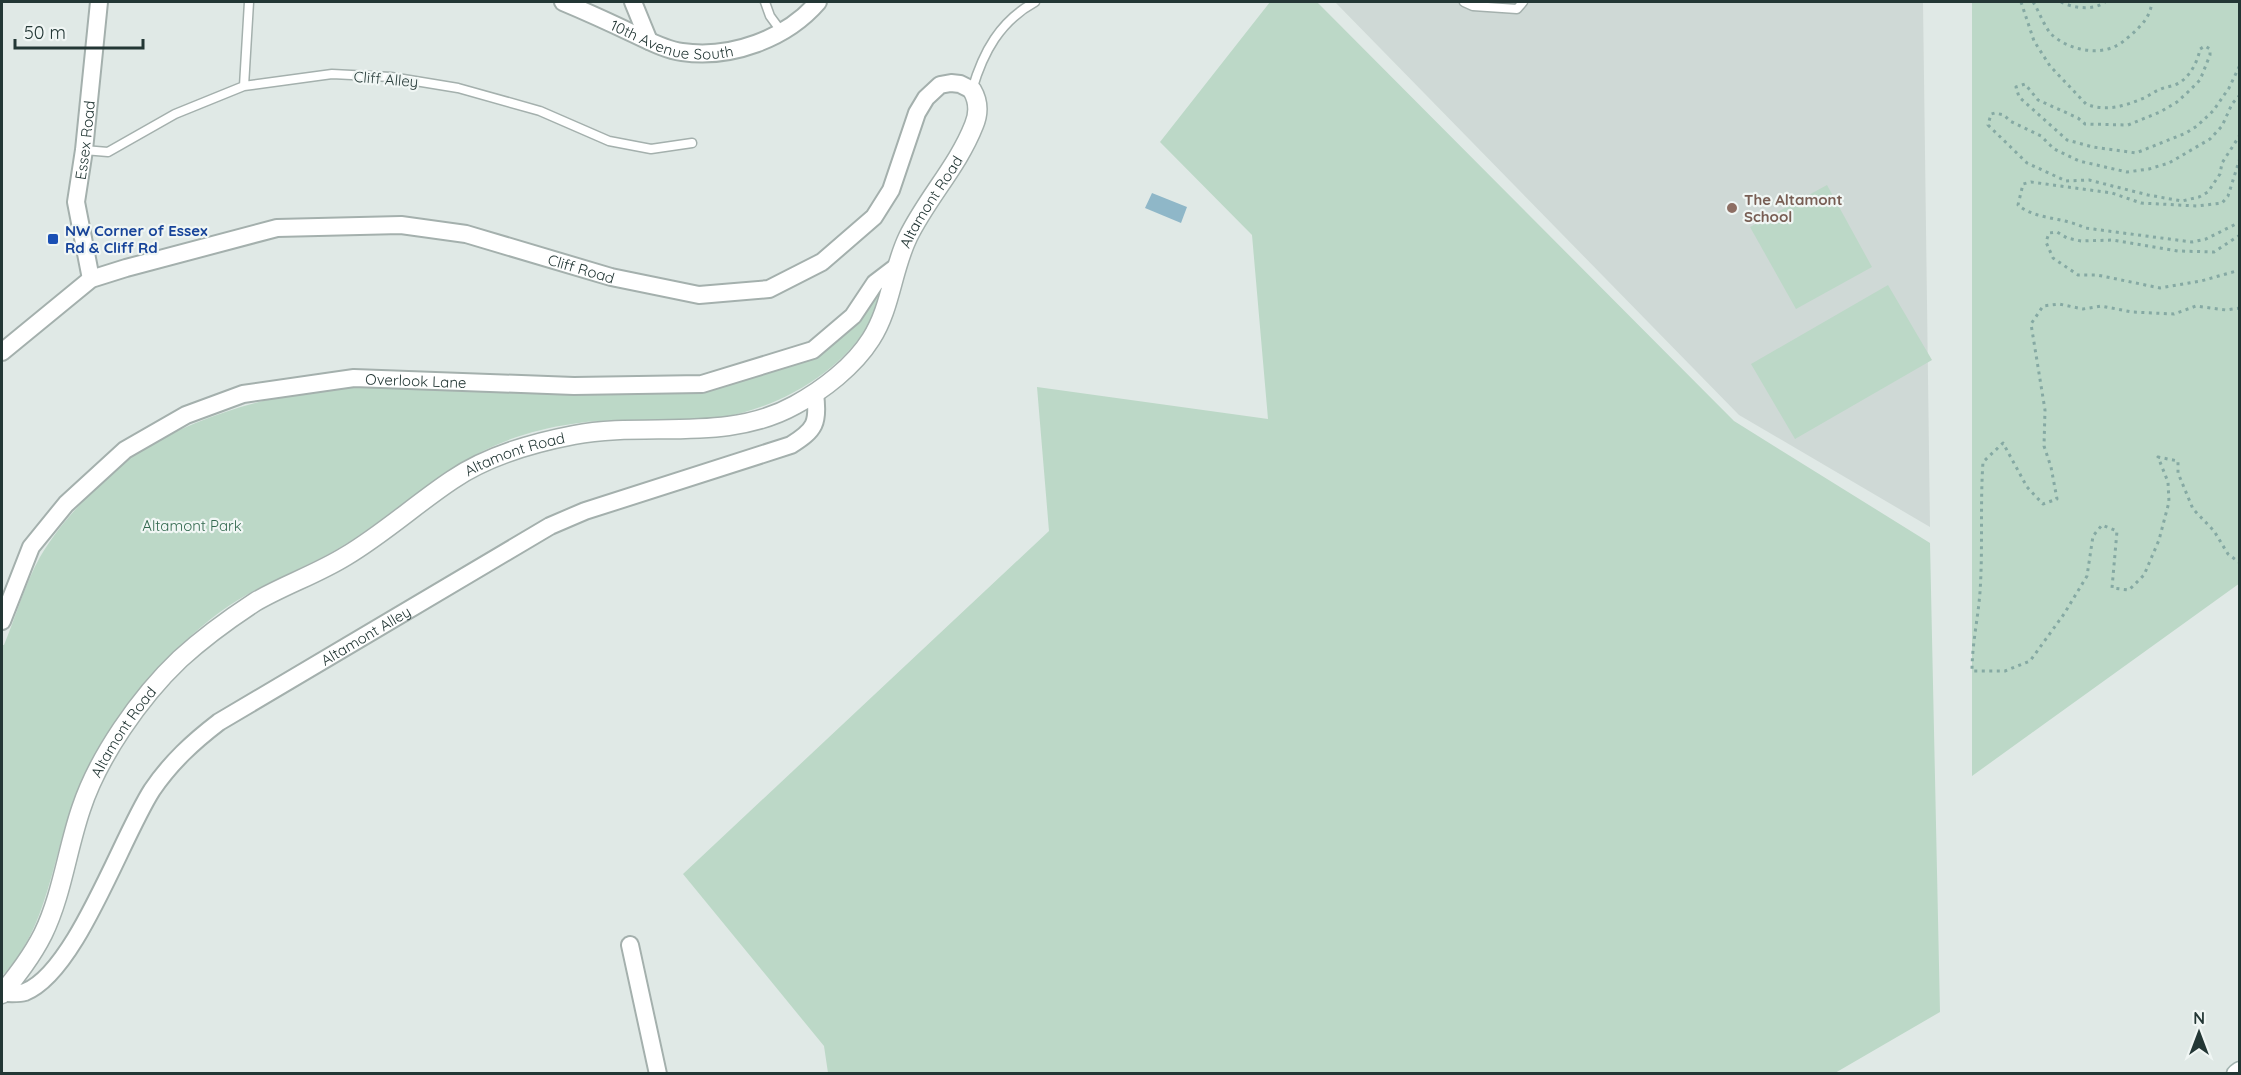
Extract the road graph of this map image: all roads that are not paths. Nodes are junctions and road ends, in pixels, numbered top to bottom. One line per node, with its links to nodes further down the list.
1 (99, 2): 15 (street, Essex Road)
2 (249, 2): 12 (lane)
3 (563, 2): 11 (street, 10th Avenue South)
4 (633, 2): 11 (street)
5 (765, 2): 10 (lane)
6 (818, 2): 10 (street, 10th Avenue South)
7 (1035, 2): 13 (lane)
8 (1464, 2): 9 (lane)
9 (1523, 2)
10 (781, 31): 11 (street, 10th Avenue South)
11 (649, 41)
12 (244, 86): 14 (lane, Cliff Alley); 15 (lane, Cliff Alley)
13 (972, 90): 16 (street, Altamont Road); 17 (street, Cliff Road)
14 (692, 143)
15 (84, 150): 17 (street, Essex Road)
16 (896, 267): 19 (street, Altamont Road); 20 (street, Overlook Lane)
17 (91, 279): 18 (street)
18 (2, 352)
19 (815, 394): 22 (street, Altamont Alley); 22 (street, Altamont Road)
20 (2, 621)
21 (630, 945): 23 (street)
22 (2, 994)
23 (658, 1074)

